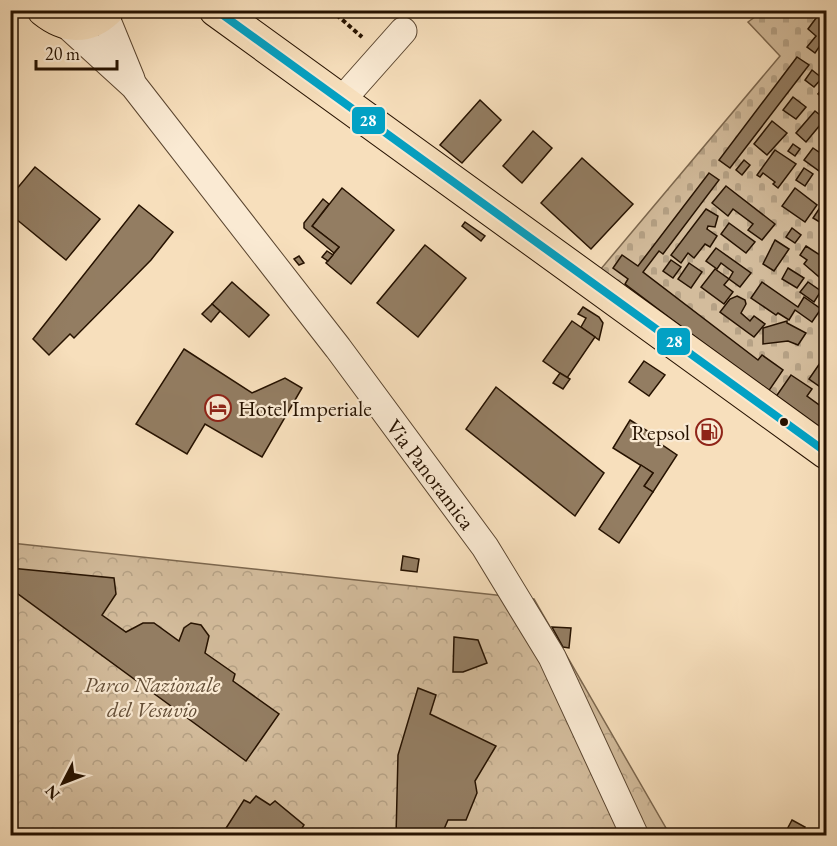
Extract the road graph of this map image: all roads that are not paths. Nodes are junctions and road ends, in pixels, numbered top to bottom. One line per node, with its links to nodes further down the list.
1 (216, 10): 6 (main road)
2 (105, 12): 3 (main road); 5 (street, Via Panoramica)
3 (54, 17): 5 (street, Via Panoramica)
4 (404, 31): 6 (street)
5 (134, 86): 8 (street, Via Panoramica)
6 (340, 102): 7 (main road)
7 (826, 452)
8 (635, 836)

